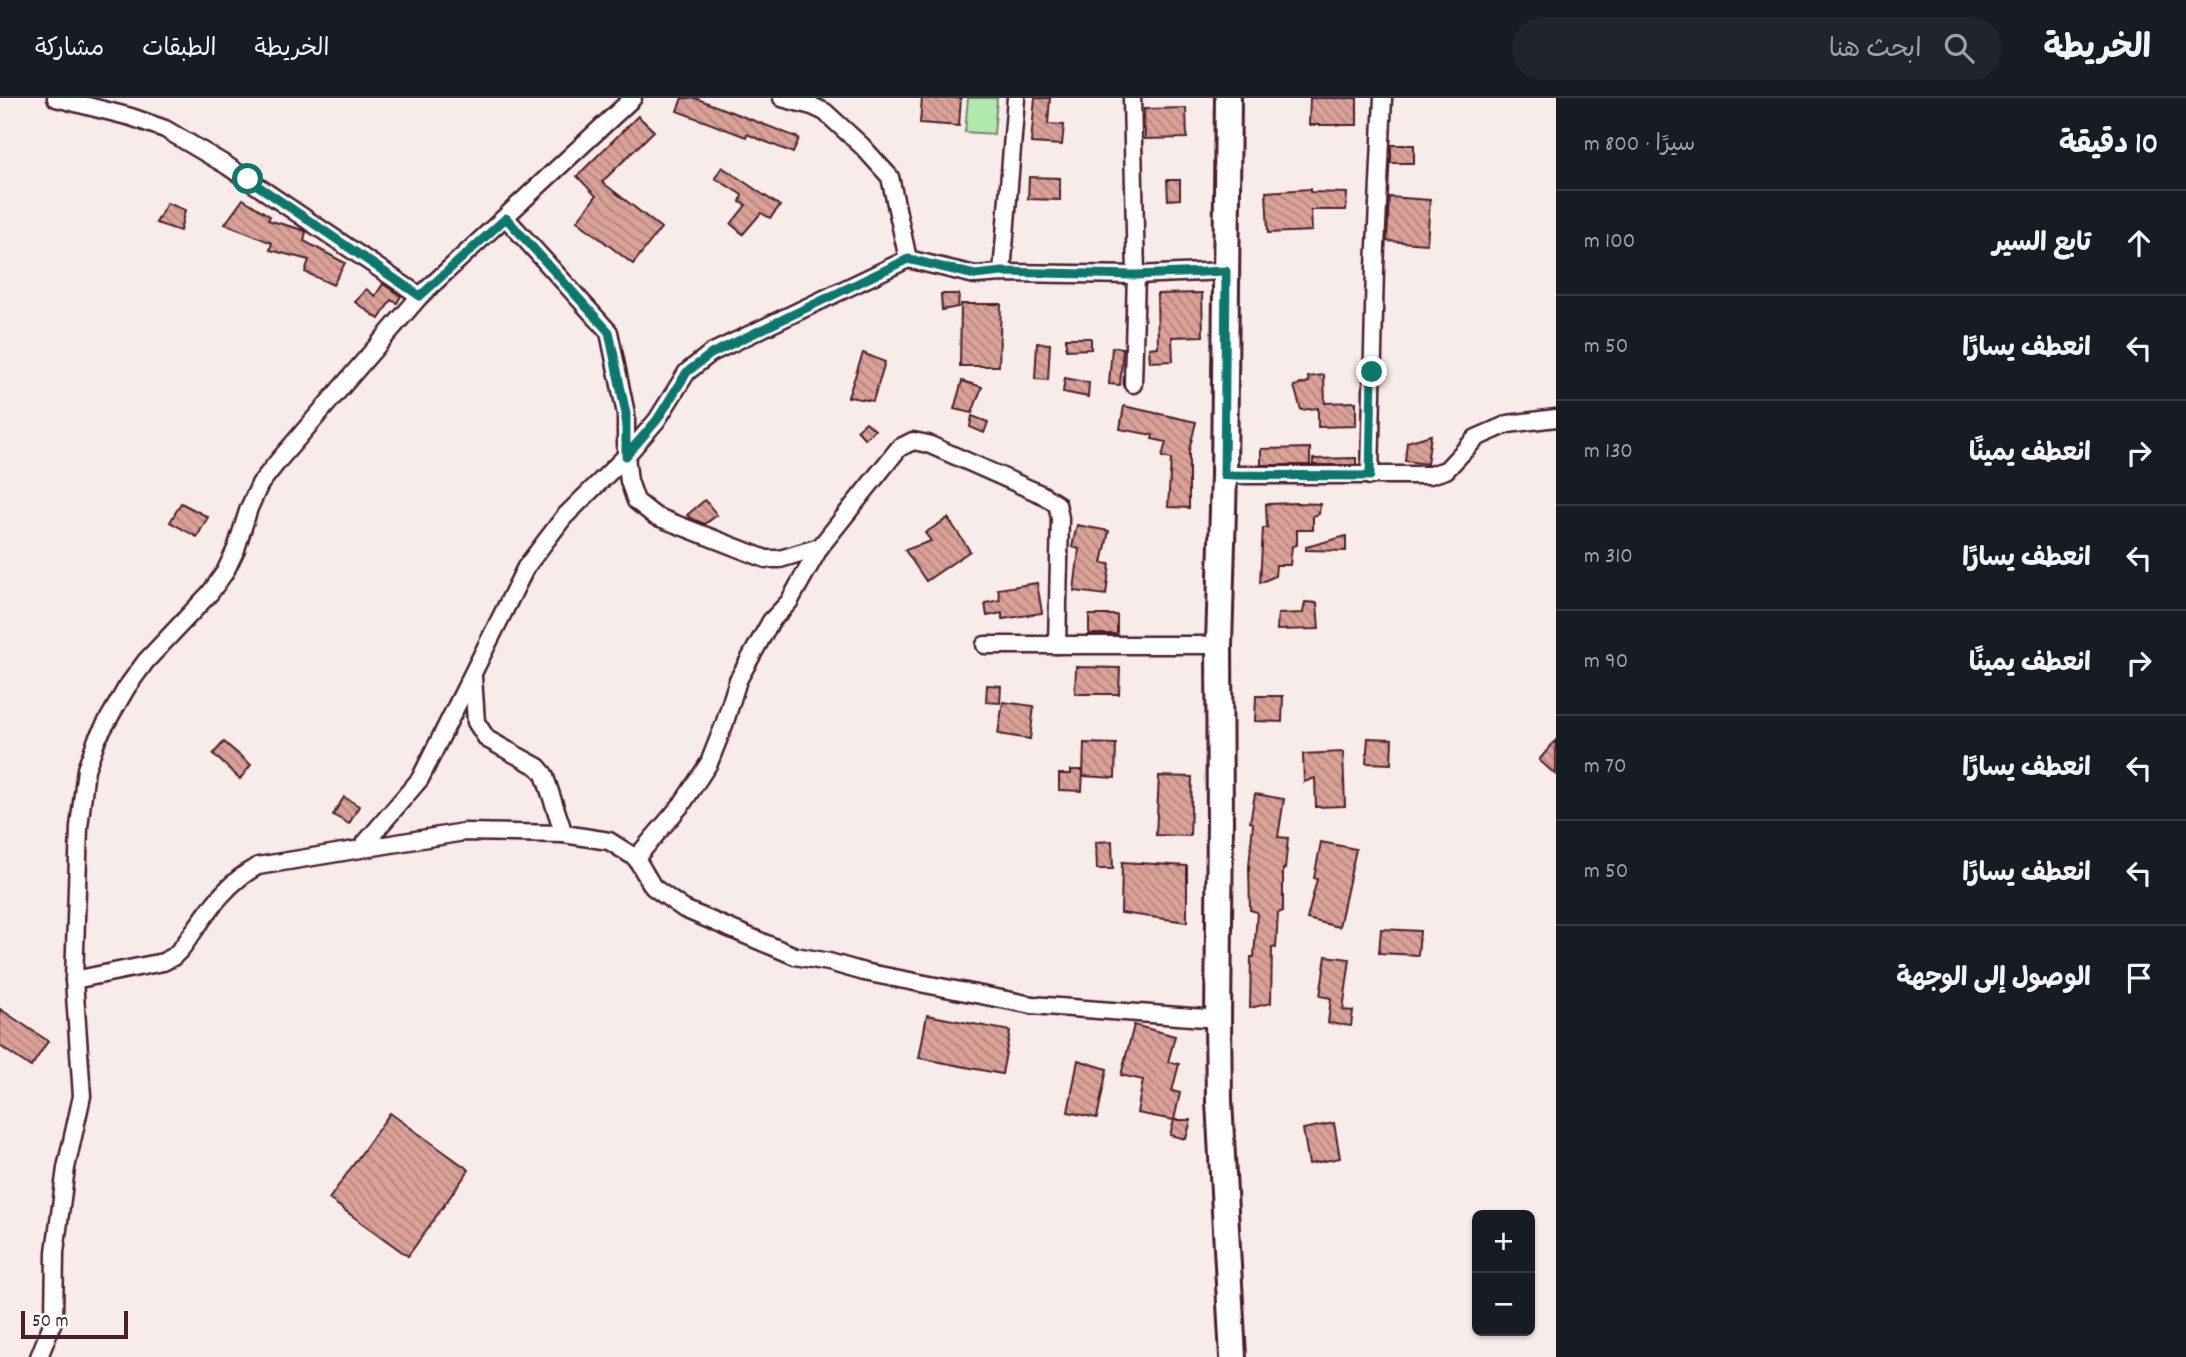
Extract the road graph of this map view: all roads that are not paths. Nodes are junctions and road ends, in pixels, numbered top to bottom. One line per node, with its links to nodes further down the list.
1 (56, 98): 13 (street)
2 (633, 98): 8 (street)
3 (782, 98): 9 (street)
4 (1016, 98): 11 (street)
5 (1132, 98): 12 (street)
6 (1228, 98): 10 (main road)
7 (1383, 98): 18 (street)
8 (506, 218): 13 (street); 16 (street)
9 (908, 259): 11 (street); 16 (street)
10 (1226, 271): 12 (street); 17 (main road)
11 (1002, 272): 12 (street)
12 (1136, 275): 14 (street)
13 (420, 296): 27 (street)
14 (1133, 384)
15 (1556, 418): 18 (street)
16 (626, 456): 19 (street); 23 (street)
17 (1224, 475): 18 (street); 22 (main road)
18 (1370, 476)
19 (820, 547): 21 (street); 26 (street)
20 (985, 645): 21 (street)
21 (1057, 645): 22 (street)
22 (1219, 645): 28 (main road)
23 (472, 675): 24 (street); 25 (street)
24 (564, 834): 25 (street); 26 (street)
25 (361, 848): 27 (street)
26 (636, 859): 28 (street)
27 (74, 980): 29 (street)
28 (1218, 1019): 30 (main road)
29 (40, 1357)
30 (1233, 1357)

